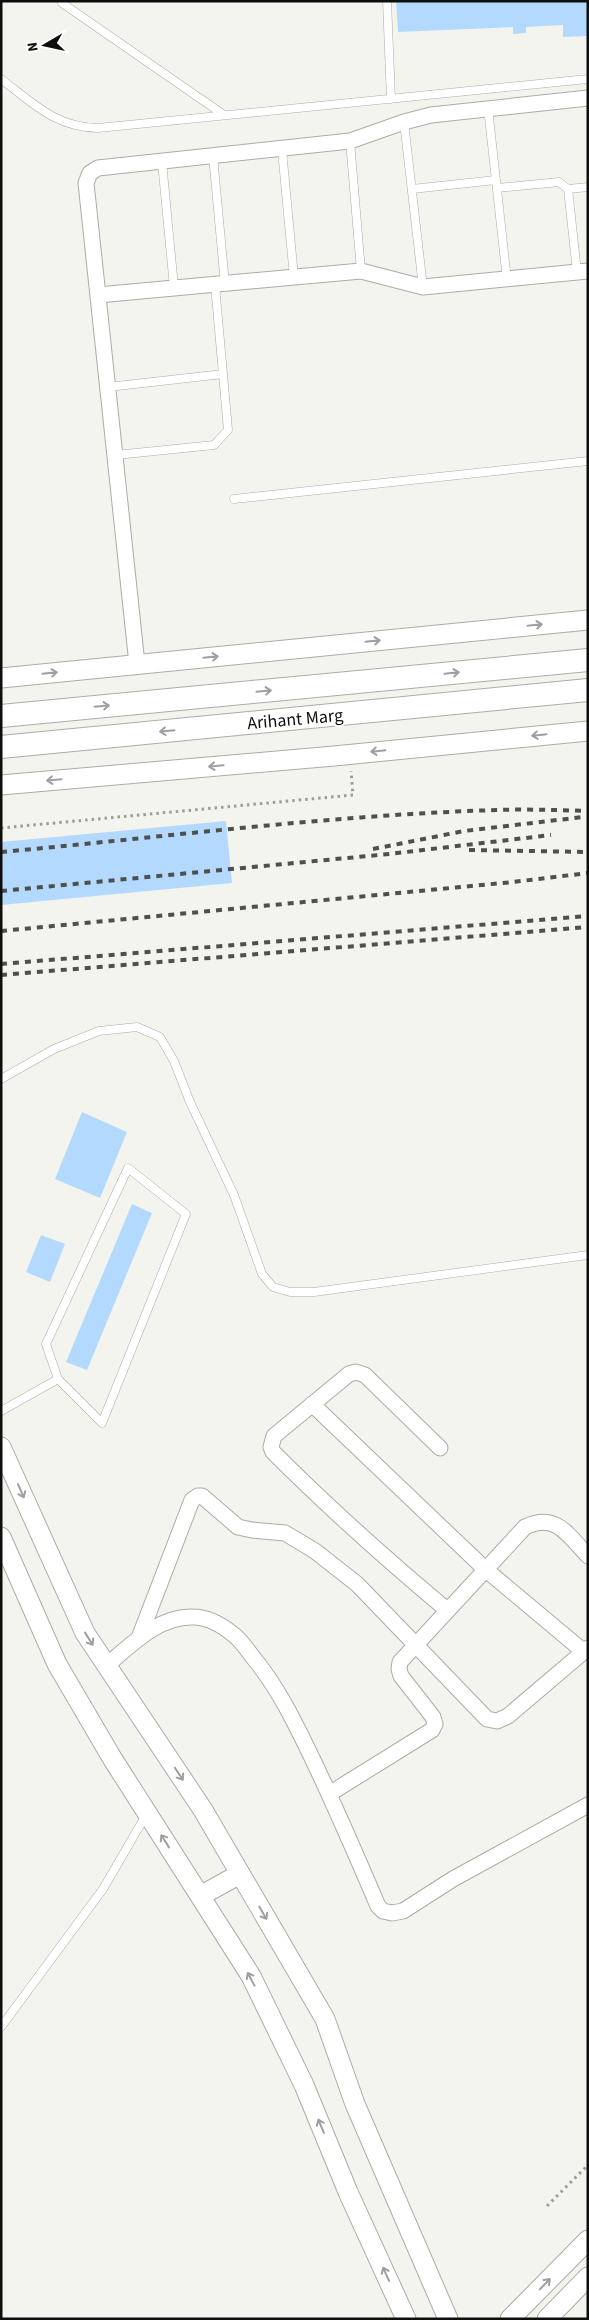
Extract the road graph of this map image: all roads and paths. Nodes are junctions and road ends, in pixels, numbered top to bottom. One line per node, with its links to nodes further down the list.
1 (386, 1): 5 (lane)
2 (62, 3): 8 (lane)
3 (1, 79): 8 (lane)
4 (588, 79): 5 (lane)
5 (391, 98): 8 (lane)
6 (588, 98): 7 (street)
7 (488, 108): 9 (street); 14 (lane)
8 (224, 115)
9 (404, 122): 10 (street); 16 (lane)
10 (350, 141): 11 (street); 18 (lane)
11 (282, 150): 12 (street); 20 (lane)
12 (213, 156): 13 (street); 22 (lane)
13 (162, 162): 24 (lane); 25 (street)
14 (497, 184): 16 (lane); 17 (lane); 21 (lane)
15 (588, 187): 17 (lane)
16 (412, 189): 23 (lane)
17 (568, 189): 19 (lane)
18 (361, 271): 20 (street); 23 (street)
19 (582, 272): 21 (street)
20 (294, 276): 22 (street)
21 (507, 280): 23 (street)
22 (220, 284): 24 (street); 26 (lane)
23 (423, 287)
24 (174, 288): 25 (street)
25 (98, 295): 27 (street)
26 (223, 374): 27 (lane); 28 (lane)
27 (108, 387): 28 (street)
28 (116, 455): 33 (street)
29 (588, 461): 30 (lane)
30 (234, 499)
31 (588, 620): 33 (street, one-way to 31)
32 (588, 660): 35 (main road, Arihant Marg, one-way to 32)
33 (137, 664): 34 (street, one-way to 33)
34 (1, 678)
35 (404, 678): 37 (main road); 38 (main road, Arihant Marg, one-way to 35)
36 (588, 690): 37 (main road, Arihant Marg)
37 (407, 708): 40 (main road, Arihant Marg, one-way to 40)
38 (1, 716)
39 (588, 730): 41 (street, one-way to 41)
40 (1, 747)
41 (350, 754): 42 (street, one-way to 42); 43 (path)
42 (1, 785)
43 (1, 828)
44 (1, 1079): 45 (lane)
45 (588, 1255)
46 (58, 1379): 46 (lane); 48 (lane)
47 (312, 1404): 50 (street); 53 (street); 54 (street)
48 (1, 1412)
49 (1, 1447): 58 (street, one-way to 58)
50 (440, 1448)
51 (1, 1536): 61 (street)
52 (588, 1556): 53 (street)
53 (485, 1569): 54 (street); 57 (street)
54 (447, 1610): 56 (street)
55 (140, 1638): 56 (street); 58 (street); 59 (street)
56 (416, 1644): 57 (street); 59 (street)
57 (586, 1650)
58 (106, 1666): 62 (street, one-way to 62)
59 (329, 1794): 60 (street)
60 (588, 1805)
61 (148, 1814): 63 (street, one-way to 61); 64 (lane)
62 (240, 1874): 63 (street); 70 (street, one-way to 70)
63 (200, 1896): 69 (street, one-way to 63)
64 (1, 2027)
65 (588, 2165): 66 (path)
66 (547, 2206)
67 (588, 2240): 71 (street, one-way to 67)
68 (588, 2276): 72 (street)
69 (406, 2319)
70 (448, 2319)
71 (510, 2319)
72 (547, 2319)

